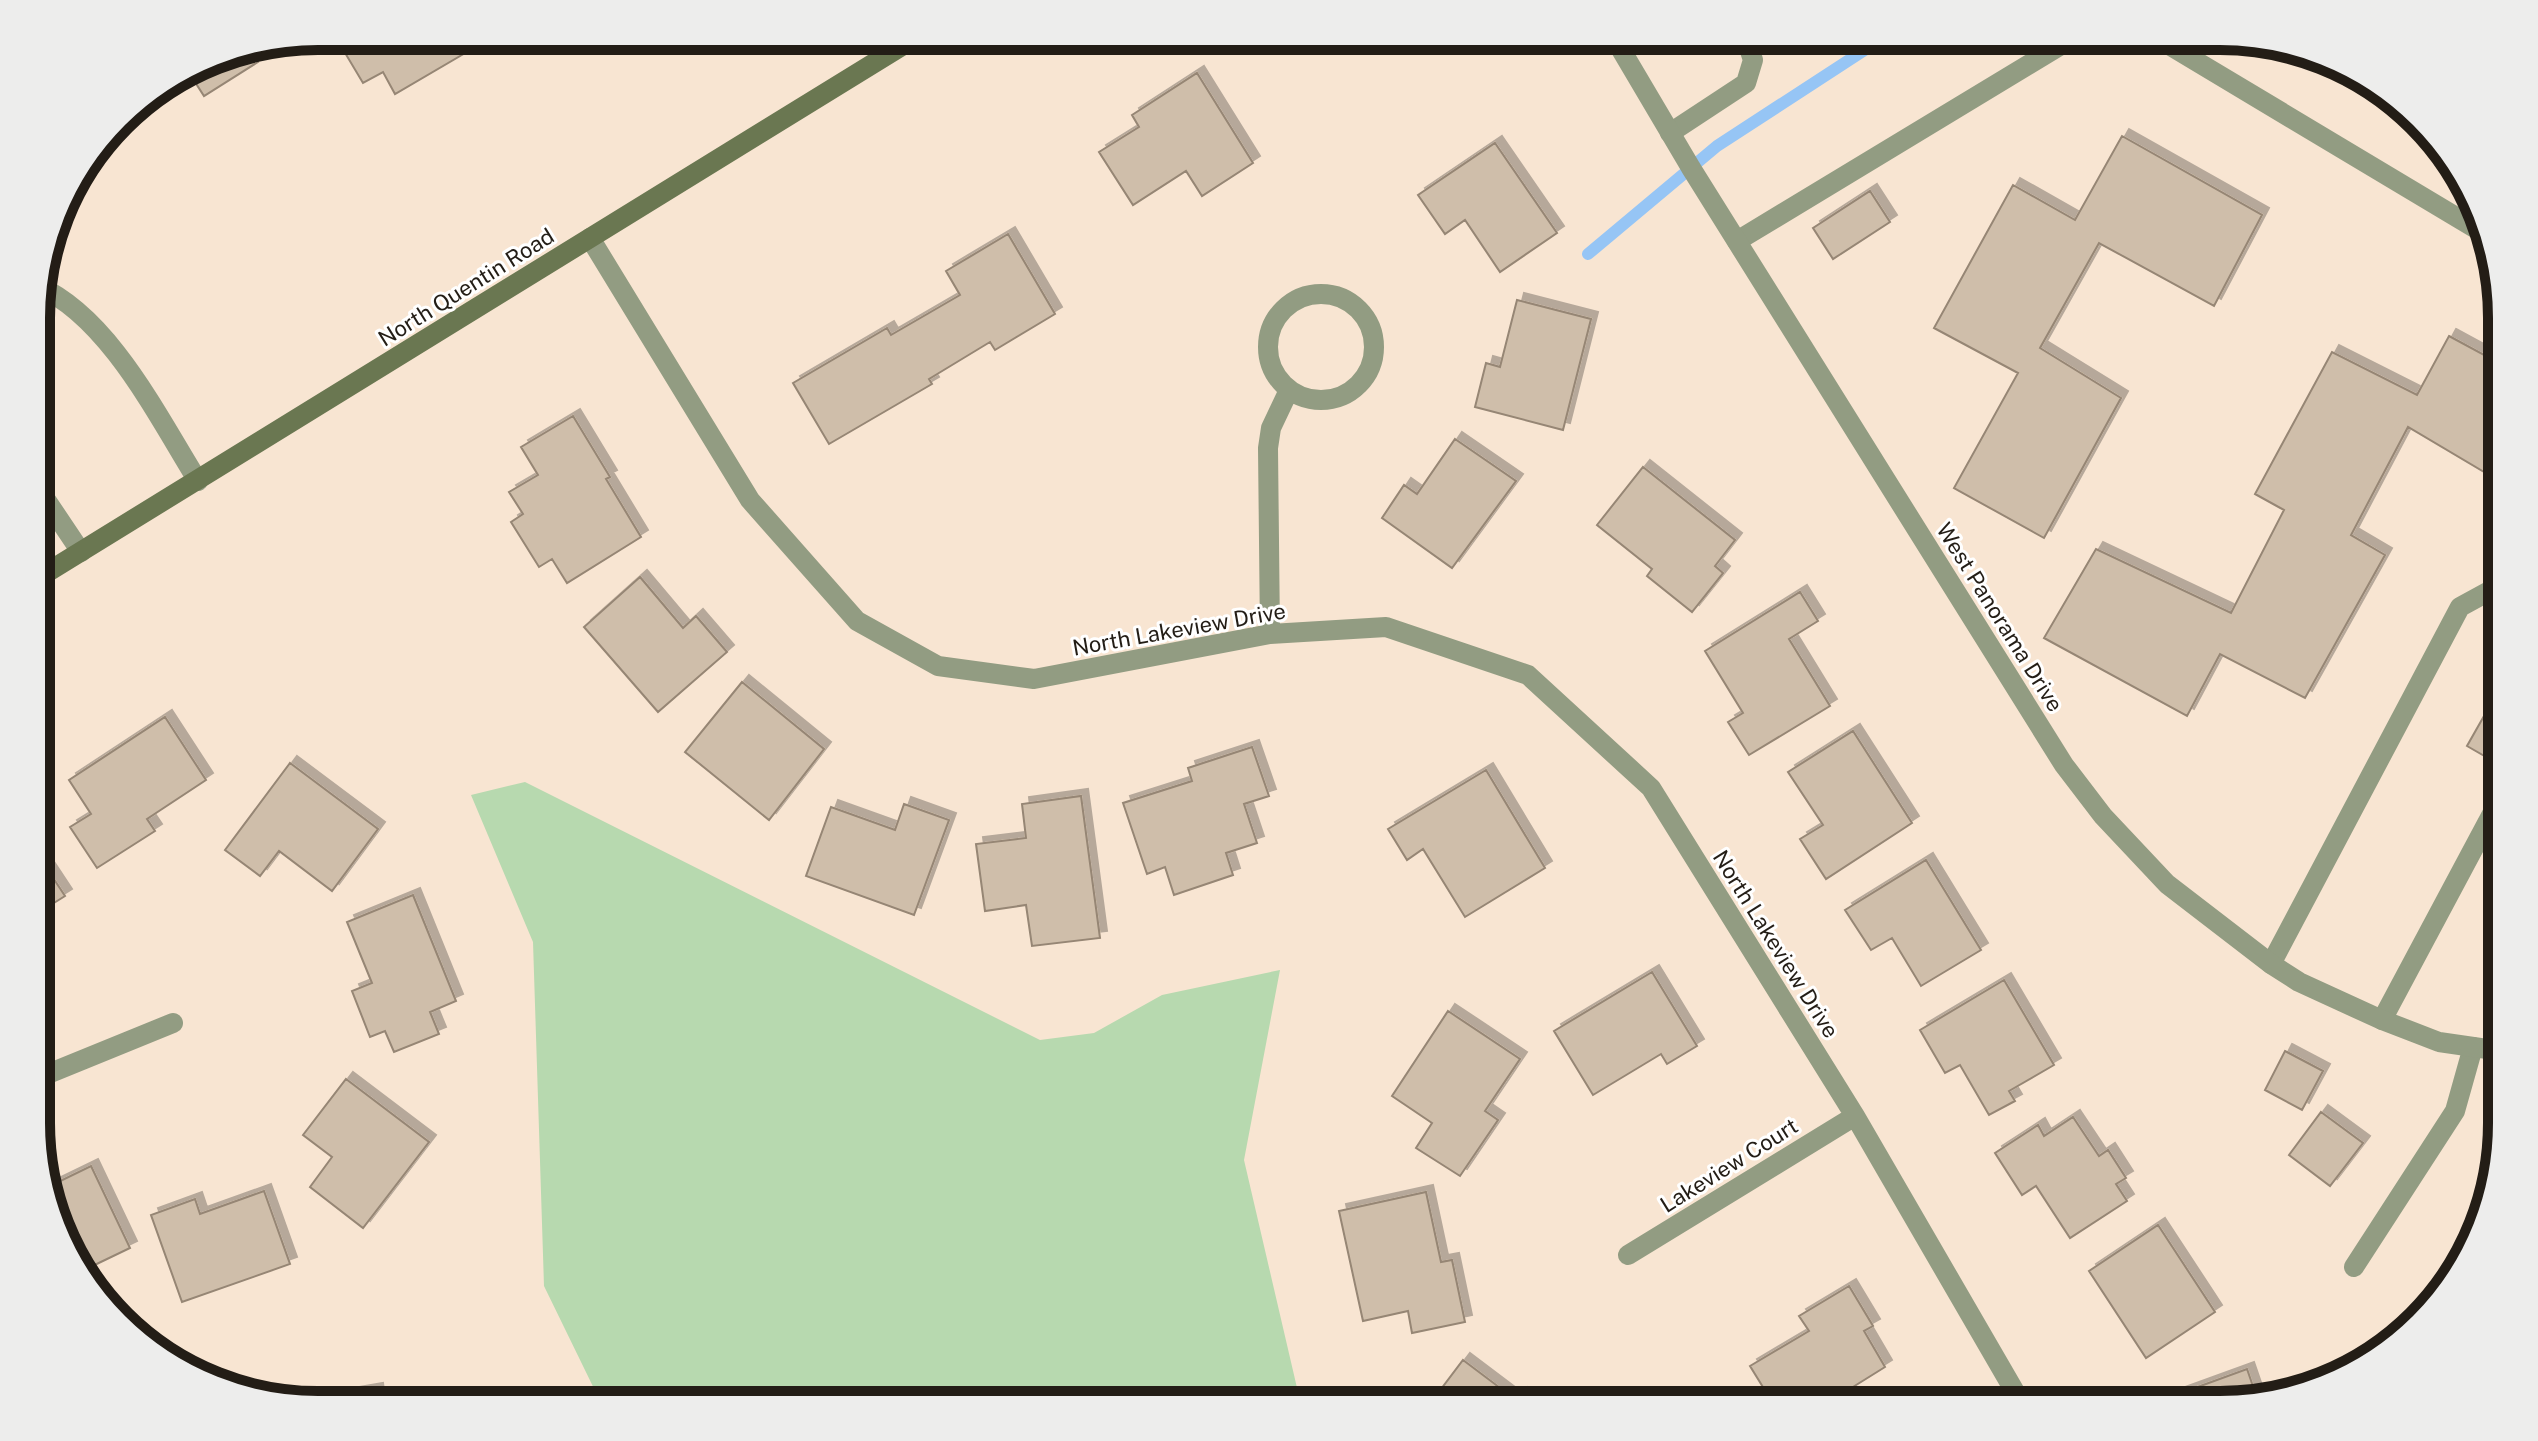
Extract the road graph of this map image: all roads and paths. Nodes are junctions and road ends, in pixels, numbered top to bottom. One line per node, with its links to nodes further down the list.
1 (895, 50): 8 (main road, North Quentin Road)
2 (1621, 50): 6 (street, West Panorama Drive)
3 (1750, 50): 6 (street)
4 (2053, 50): 9 (street)
5 (2177, 50): 7 (street)
6 (1670, 133): 9 (street, West Panorama Drive)
7 (2471, 226)
8 (590, 238): 12 (main road, North Quentin Road); 17 (street, North Lakeview Drive)
9 (1737, 241): 19 (street, West Panorama Drive)
10 (52, 291): 12 (street)
11 (1289, 390): 11 (street); 17 (street)
12 (198, 481): 14 (main road, North Quentin Road)
13 (50, 506): 14 (street)
14 (81, 552): 15 (main road, North Quentin Road)
15 (50, 571)
16 (2487, 592): 19 (street)
17 (1270, 634): 25 (street, North Lakeview Drive)
18 (2487, 823): 20 (street)
19 (2271, 964): 20 (street, West Panorama Drive)
20 (2382, 1020): 22 (street, West Panorama Drive)
21 (173, 1023): 24 (street)
22 (2473, 1047): 23 (street, West Panorama Drive); 27 (street)
23 (2487, 1049)
24 (50, 1073)
25 (1855, 1116): 26 (street, Lakeview Court); 28 (street, North Lakeview Drive)
26 (1628, 1255)
27 (2354, 1267)
28 (2014, 1390)

